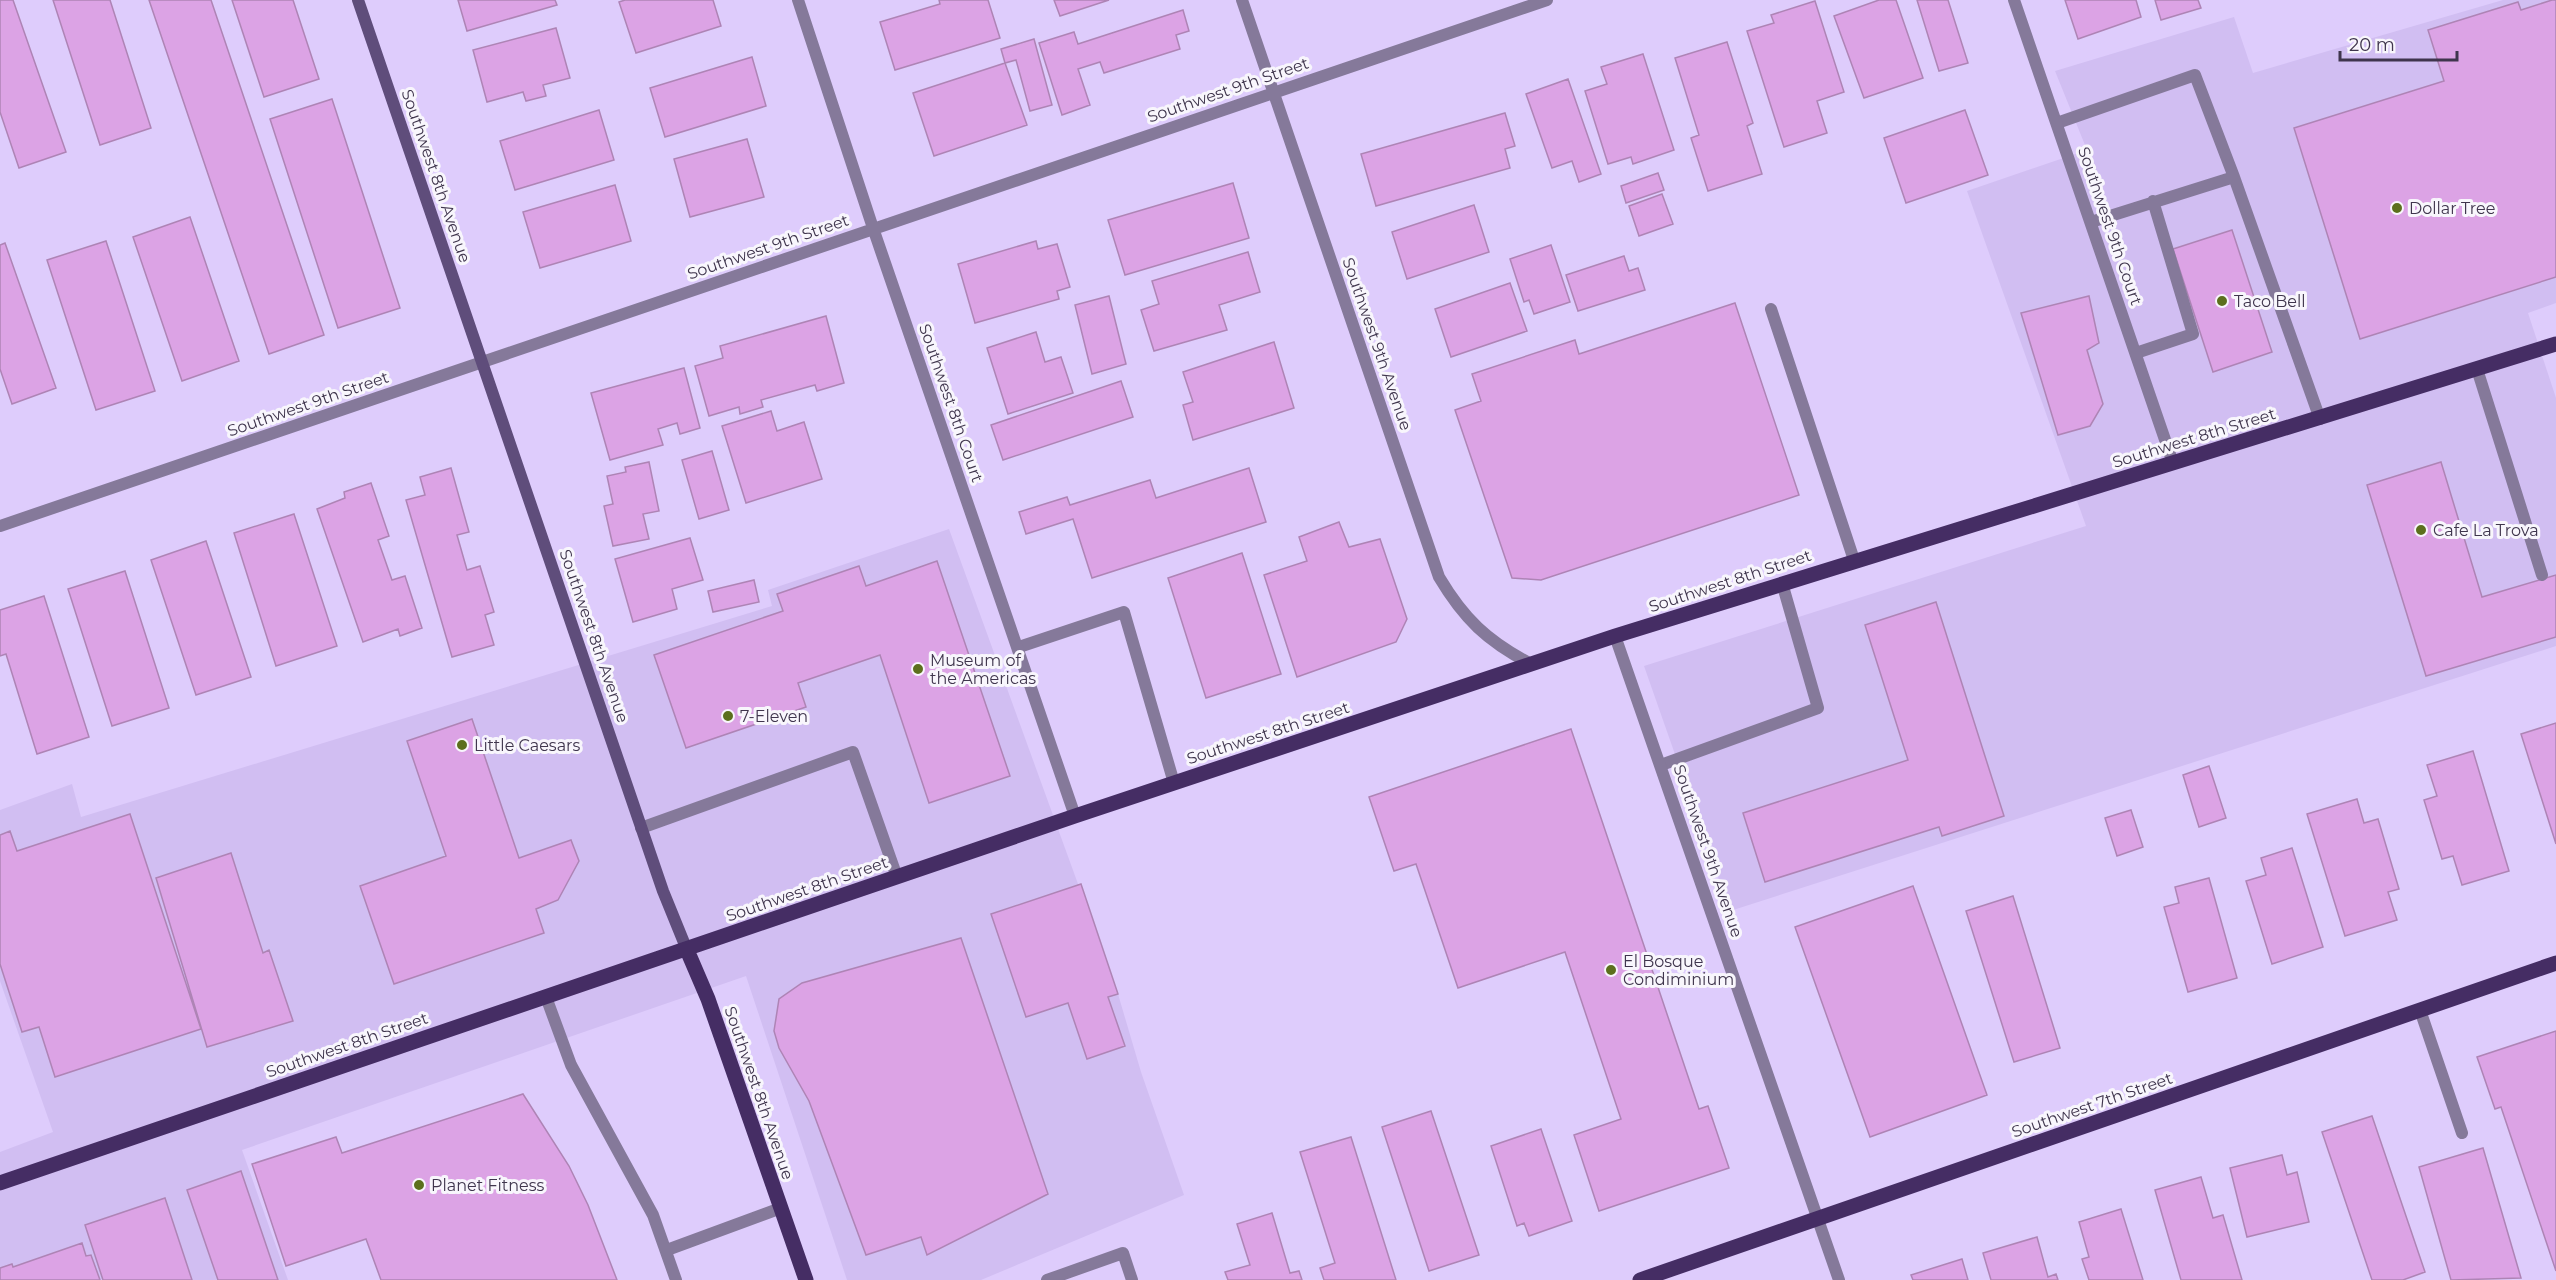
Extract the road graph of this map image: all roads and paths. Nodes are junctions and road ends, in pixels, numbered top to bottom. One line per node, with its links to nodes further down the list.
1 (358, 0): 15 (street, Southwest 8th Avenue)
2 (798, 0): 11 (street, Southwest 8th Court)
3 (1242, 0): 6 (street, Southwest 9th Avenue)
4 (1546, 0): 6 (street, Southwest 9th Street)
5 (2014, 0): 7 (street, Southwest 9th Court)
6 (1274, 92): 11 (street, Southwest 9th Street); 25 (street, Southwest 9th Avenue)
7 (2057, 123): 8 (street); 10 (street, Southwest 9th Court)
8 (2234, 177): 9 (street); 17 (street)
9 (2153, 201): 10 (street); 14 (street)
10 (2091, 222): 14 (street, Southwest 9th Court)
11 (873, 228): 15 (street, Southwest 9th Street); 24 (street, Southwest 8th Court)
12 (1771, 309): 20 (street)
13 (2556, 344): 16 (main road, Southwest 8th Street)
14 (2136, 353): 18 (street, Southwest 9th Court)
15 (480, 362): 19 (street, Southwest 9th Street); 29 (street, Southwest 8th Avenue)
16 (2476, 369): 17 (main road, Southwest 8th Street); 21 (street)
17 (2320, 419): 18 (main road, Southwest 8th Street)
18 (2173, 464): 20 (main road, Southwest 8th Street)
19 (0, 526)
20 (1854, 560): 22 (main road, Southwest 8th Street)
21 (2542, 575)
22 (1782, 583): 23 (main road, Southwest 8th Street); 26 (street)
23 (1615, 636): 25 (main road, Southwest 8th Street); 26 (street, Southwest 9th Avenue)
24 (1019, 647): 27 (street); 28 (street, Southwest 8th Court)
25 (1531, 664): 27 (main road, Southwest 8th Street)
26 (1660, 765): 38 (street, Southwest 9th Avenue)
27 (1174, 783): 28 (main road, Southwest 8th Street)
28 (1075, 816): 30 (main road, Southwest 8th Street)
29 (641, 828): 30 (street); 31 (street, Southwest 8th Avenue)
30 (897, 877): 31 (main road, Southwest 8th Street)
31 (687, 950): 33 (main road, Southwest 8th Street); 37 (main road, Southwest 8th Avenue)
32 (2556, 963): 34 (main road, Southwest 7th Street)
33 (546, 997): 36 (main road, Southwest 8th Street); 39 (street)
34 (2420, 1011): 35 (street); 38 (main road, Southwest 7th Street)
35 (2462, 1133)
36 (0, 1184)
37 (781, 1208): 39 (street); 41 (main road, Southwest 8th Avenue)
38 (1818, 1219): 44 (main road, Southwest 7th Street); 45 (street, Southwest 9th Avenue)
39 (667, 1250): 40 (street)
40 (676, 1280)
41 (806, 1280)
42 (1047, 1280): 43 (street)
43 (1132, 1280)
44 (1640, 1280)
45 (1839, 1280)

